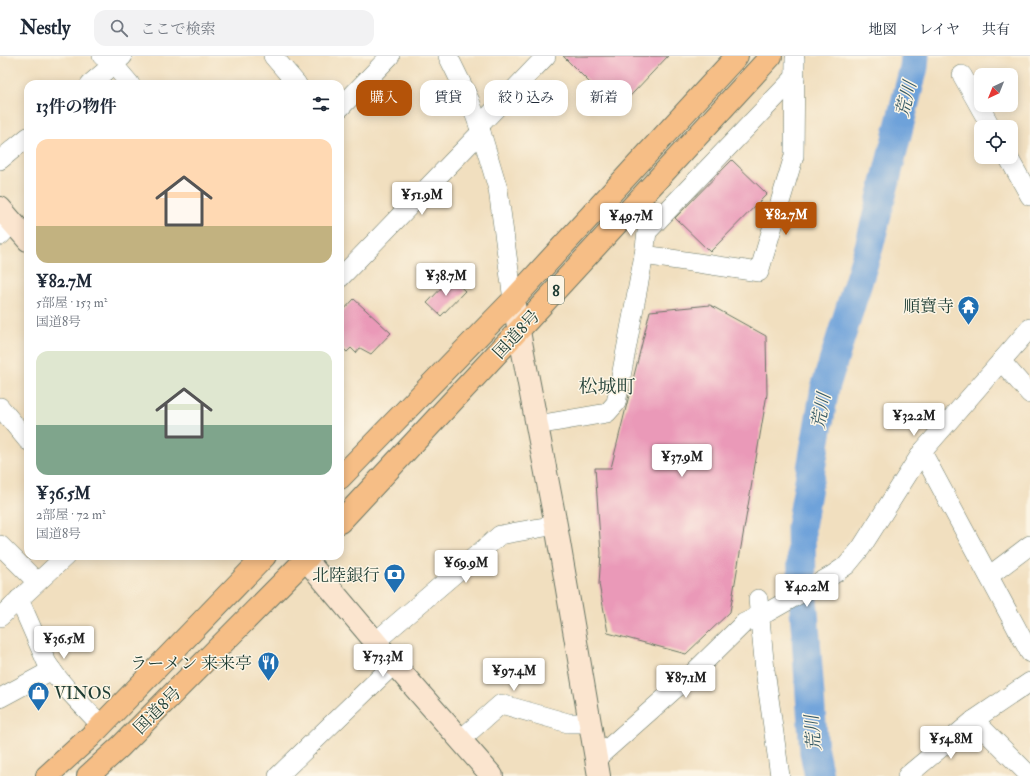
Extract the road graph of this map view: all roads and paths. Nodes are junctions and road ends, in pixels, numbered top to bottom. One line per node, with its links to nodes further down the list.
1 (273, 56): 13 (street)
2 (390, 56): 14 (street)
3 (448, 56): 16 (street)
4 (546, 56): 16 (street)
5 (737, 56): 25 (highway, 国道8号 / 8)
6 (771, 56): 27 (highway, 国道8号 / 8)
7 (795, 58): 10 (street)
8 (113, 59): 11 (street); 12 (street)
9 (962, 75): 15 (street)
10 (795, 77): 23 (street); 23 (street)
11 (94, 80)
12 (127, 80)
13 (294, 80)
14 (344, 104)
15 (987, 120)
16 (480, 129): 24 (street); 25 (street)
17 (24, 140): 18 (street)
18 (0, 160)
19 (1012, 164): 20 (street)
20 (1030, 196)
21 (4, 222): 22 (street)
22 (24, 237)
23 (644, 255): 31 (street)
24 (344, 274)
25 (513, 300): 27 (street); 34 (highway, 国道8号 / 8)
26 (1030, 328): 28 (street)
27 (518, 331): 31 (street); 35 (highway, 国道8号 / 8)
28 (1001, 361): 29 (street); 33 (street)
29 (1030, 394)
30 (0, 407): 32 (street)
31 (537, 424): 36 (street)
32 (24, 435)
33 (922, 452): 43 (street); 46 (street)
34 (344, 474)
35 (344, 518)
36 (556, 525): 48 (street); 55 (street)
37 (0, 545): 44 (street)
38 (1030, 545): 43 (street)
39 (62, 560): 44 (street)
40 (261, 560): 56 (highway, 国道8号)
41 (303, 560): 60 (highway, 国道8号)
42 (308, 560): 48 (street)
43 (989, 576): 49 (street)
44 (37, 582): 45 (street)
45 (19, 599): 47 (street); 51 (street)
46 (761, 609): 58 (street); 63 (street)
47 (0, 617)
48 (375, 642): 50 (street)
49 (1030, 653)
50 (394, 664): 57 (street); 61 (street)
51 (52, 670): 53 (street); 56 (street)
52 (1030, 682): 54 (street)
53 (0, 698)
54 (974, 720): 64 (street); 65 (street)
55 (591, 723): 57 (street); 58 (street)
56 (101, 725): 59 (highway, 国道8号)
57 (460, 740): 62 (street)
58 (598, 767)
59 (47, 776)
60 (88, 776)
61 (278, 776)
62 (492, 776)
63 (780, 776)
64 (907, 776)
65 (1030, 776)

